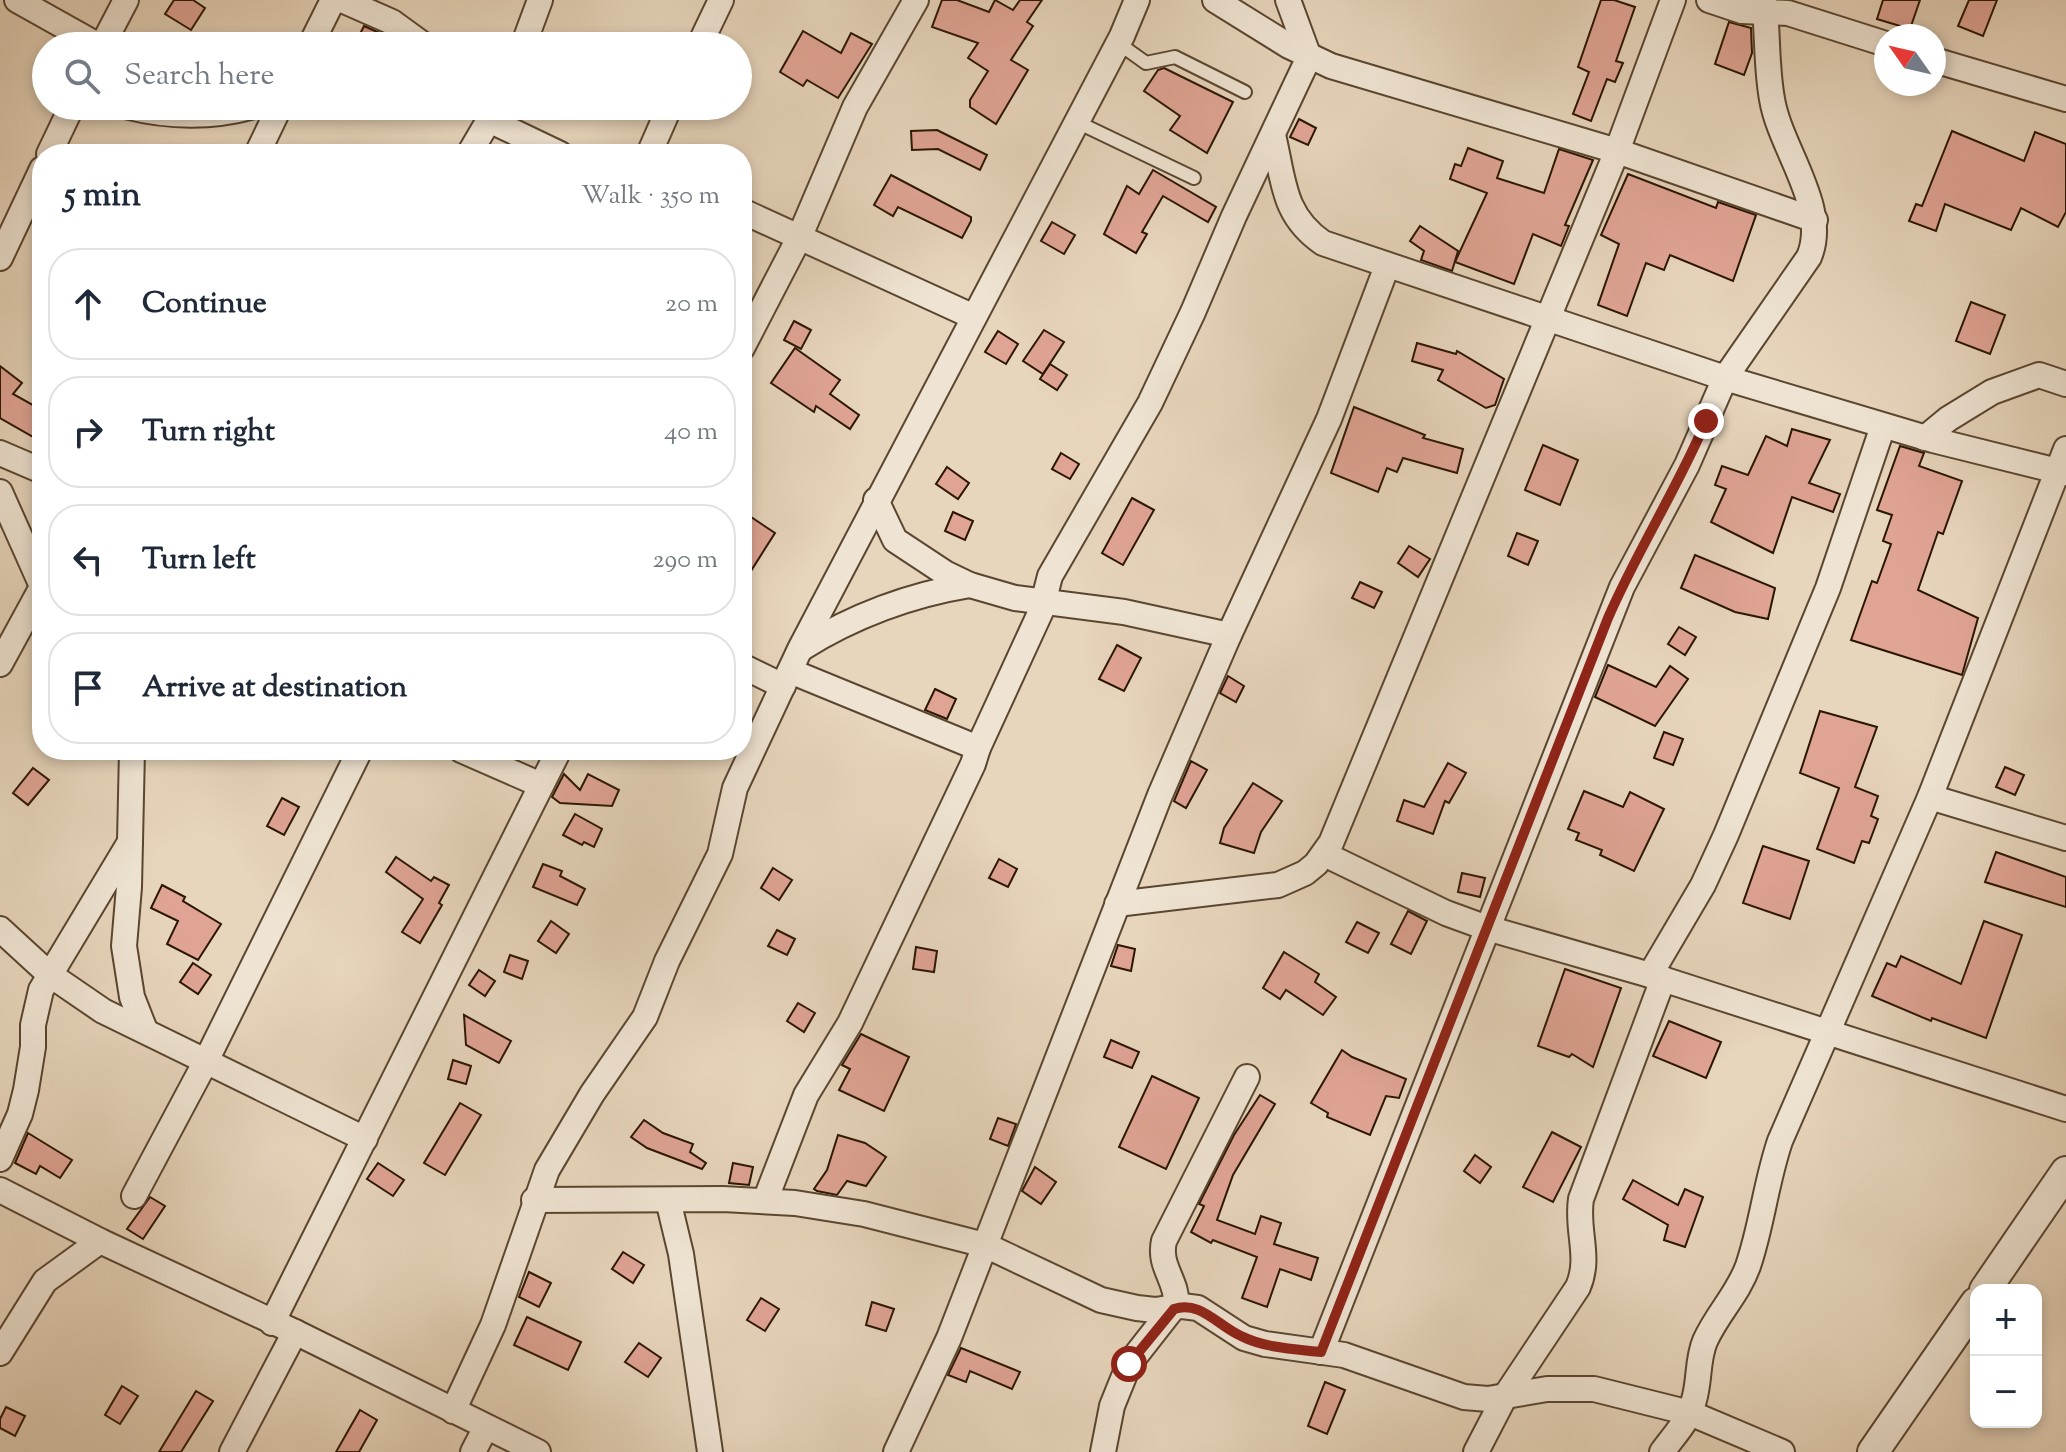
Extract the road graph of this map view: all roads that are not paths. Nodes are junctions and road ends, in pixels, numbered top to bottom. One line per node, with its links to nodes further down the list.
1 (17, 0): 14 (street)
2 (126, 0): 15 (street)
3 (333, 0): 16 (street)
4 (342, 0): 17 (street)
5 (540, 0): 18 (street)
6 (721, 0): 19 (street)
7 (916, 0): 43 (street)
8 (1137, 0): 21 (street)
9 (1215, 0): 22 (street)
10 (1288, 0): 22 (street)
11 (1673, 0): 38 (street)
12 (1709, 0): 13 (street)
13 (1764, 6): 20 (street); 42 (street)
14 (75, 32)
15 (108, 32)
16 (317, 32)
17 (406, 32)
18 (528, 32)
19 (706, 32)
20 (1874, 40)
21 (1118, 43): 24 (lane); 31 (street)
22 (1309, 57): 32 (street); 38 (street)
23 (1946, 64): 25 (street)
24 (1245, 92)
25 (2066, 99)
26 (65, 120): 33 (street)
27 (273, 120): 34 (street)
28 (488, 120): 35 (street)
29 (508, 120): 36 (street)
30 (664, 120): 37 (street)
31 (1077, 122): 39 (lane); 46 (street)
32 (1273, 135): 45 (street); 60 (street)
33 (54, 144)
34 (262, 144)
35 (474, 144)
36 (545, 144)
37 (653, 144)
38 (1617, 151): 42 (street); 47 (street)
39 (1194, 178)
40 (32, 190): 44 (street)
41 (752, 216): 43 (street)
42 (1815, 220): 49 (street)
43 (799, 238): 46 (street); 48 (street)
44 (0, 258)
45 (1387, 266): 47 (street); 62 (street)
46 (974, 317): 57 (street)
47 (1548, 318): 49 (street); 79 (street)
48 (752, 329)
49 (1725, 378): 51 (street); 81 (street)
50 (2066, 384): 52 (street)
51 (1883, 426): 52 (street); 84 (street)
52 (1925, 438): 54 (street)
53 (0, 453): 55 (street)
54 (2063, 464): 76 (street)
55 (32, 467)
56 (0, 492): 58 (street)
57 (876, 500): 59 (street); 65 (street)
58 (32, 564)
59 (970, 585): 60 (street); 65 (street)
60 (1044, 602): 62 (street); 66 (street)
61 (32, 605): 63 (street)
62 (1229, 635): 80 (street)
63 (0, 664)
64 (752, 667): 65 (street)
65 (791, 669): 66 (street); 67 (street)
66 (978, 748): 97 (street)
67 (752, 752)
68 (132, 760): 75 (street)
69 (144, 760): 75 (street)
70 (355, 760): 87 (street)
71 (484, 760): 74 (street)
72 (554, 760): 74 (street)
73 (748, 760): 95 (street)
74 (541, 785): 90 (street)
75 (131, 788): 78 (street)
76 (1930, 797): 77 (street); 86 (street)
77 (2066, 838)
78 (130, 842): 83 (street); 85 (street)
79 (1324, 854): 80 (street); 81 (street)
80 (1117, 904): 99 (street)
81 (1487, 928): 84 (street); 104 (street)
82 (0, 929): 83 (street)
83 (49, 974): 85 (street); 91 (street)
84 (1656, 977): 86 (street); 106 (street)
85 (145, 1030): 87 (street)
86 (1827, 1031): 89 (street); 108 (street)
87 (206, 1061): 90 (street); 94 (street)
88 (1247, 1077): 101 (street)
89 (2066, 1109)
90 (365, 1139): 103 (street)
91 (0, 1159)
92 (2066, 1172): 100 (street)
93 (0, 1190): 98 (street)
94 (134, 1196)
95 (534, 1200): 96 (street); 107 (street)
96 (668, 1200): 97 (street); 113 (street)
97 (765, 1201): 99 (street)
98 (100, 1241): 103 (street); 105 (street)
99 (985, 1245): 101 (street); 114 (street)
100 (1989, 1284)
101 (1174, 1309): 104 (street); 115 (street)
102 (1970, 1312): 119 (street)
103 (284, 1327): 107 (street); 111 (street)
104 (1321, 1352): 106 (street)
105 (0, 1353)
106 (1504, 1398): 108 (street); 116 (street)
107 (453, 1411): 109 (street)
108 (1690, 1413): 117 (street); 118 (street)
109 (486, 1427): 110 (street); 112 (street)
110 (525, 1449)
111 (232, 1452)
112 (473, 1452)
113 (710, 1452)
114 (896, 1452)
115 (1103, 1452)
116 (1476, 1452)
117 (1662, 1452)
118 (1782, 1452)
119 (1873, 1452)

